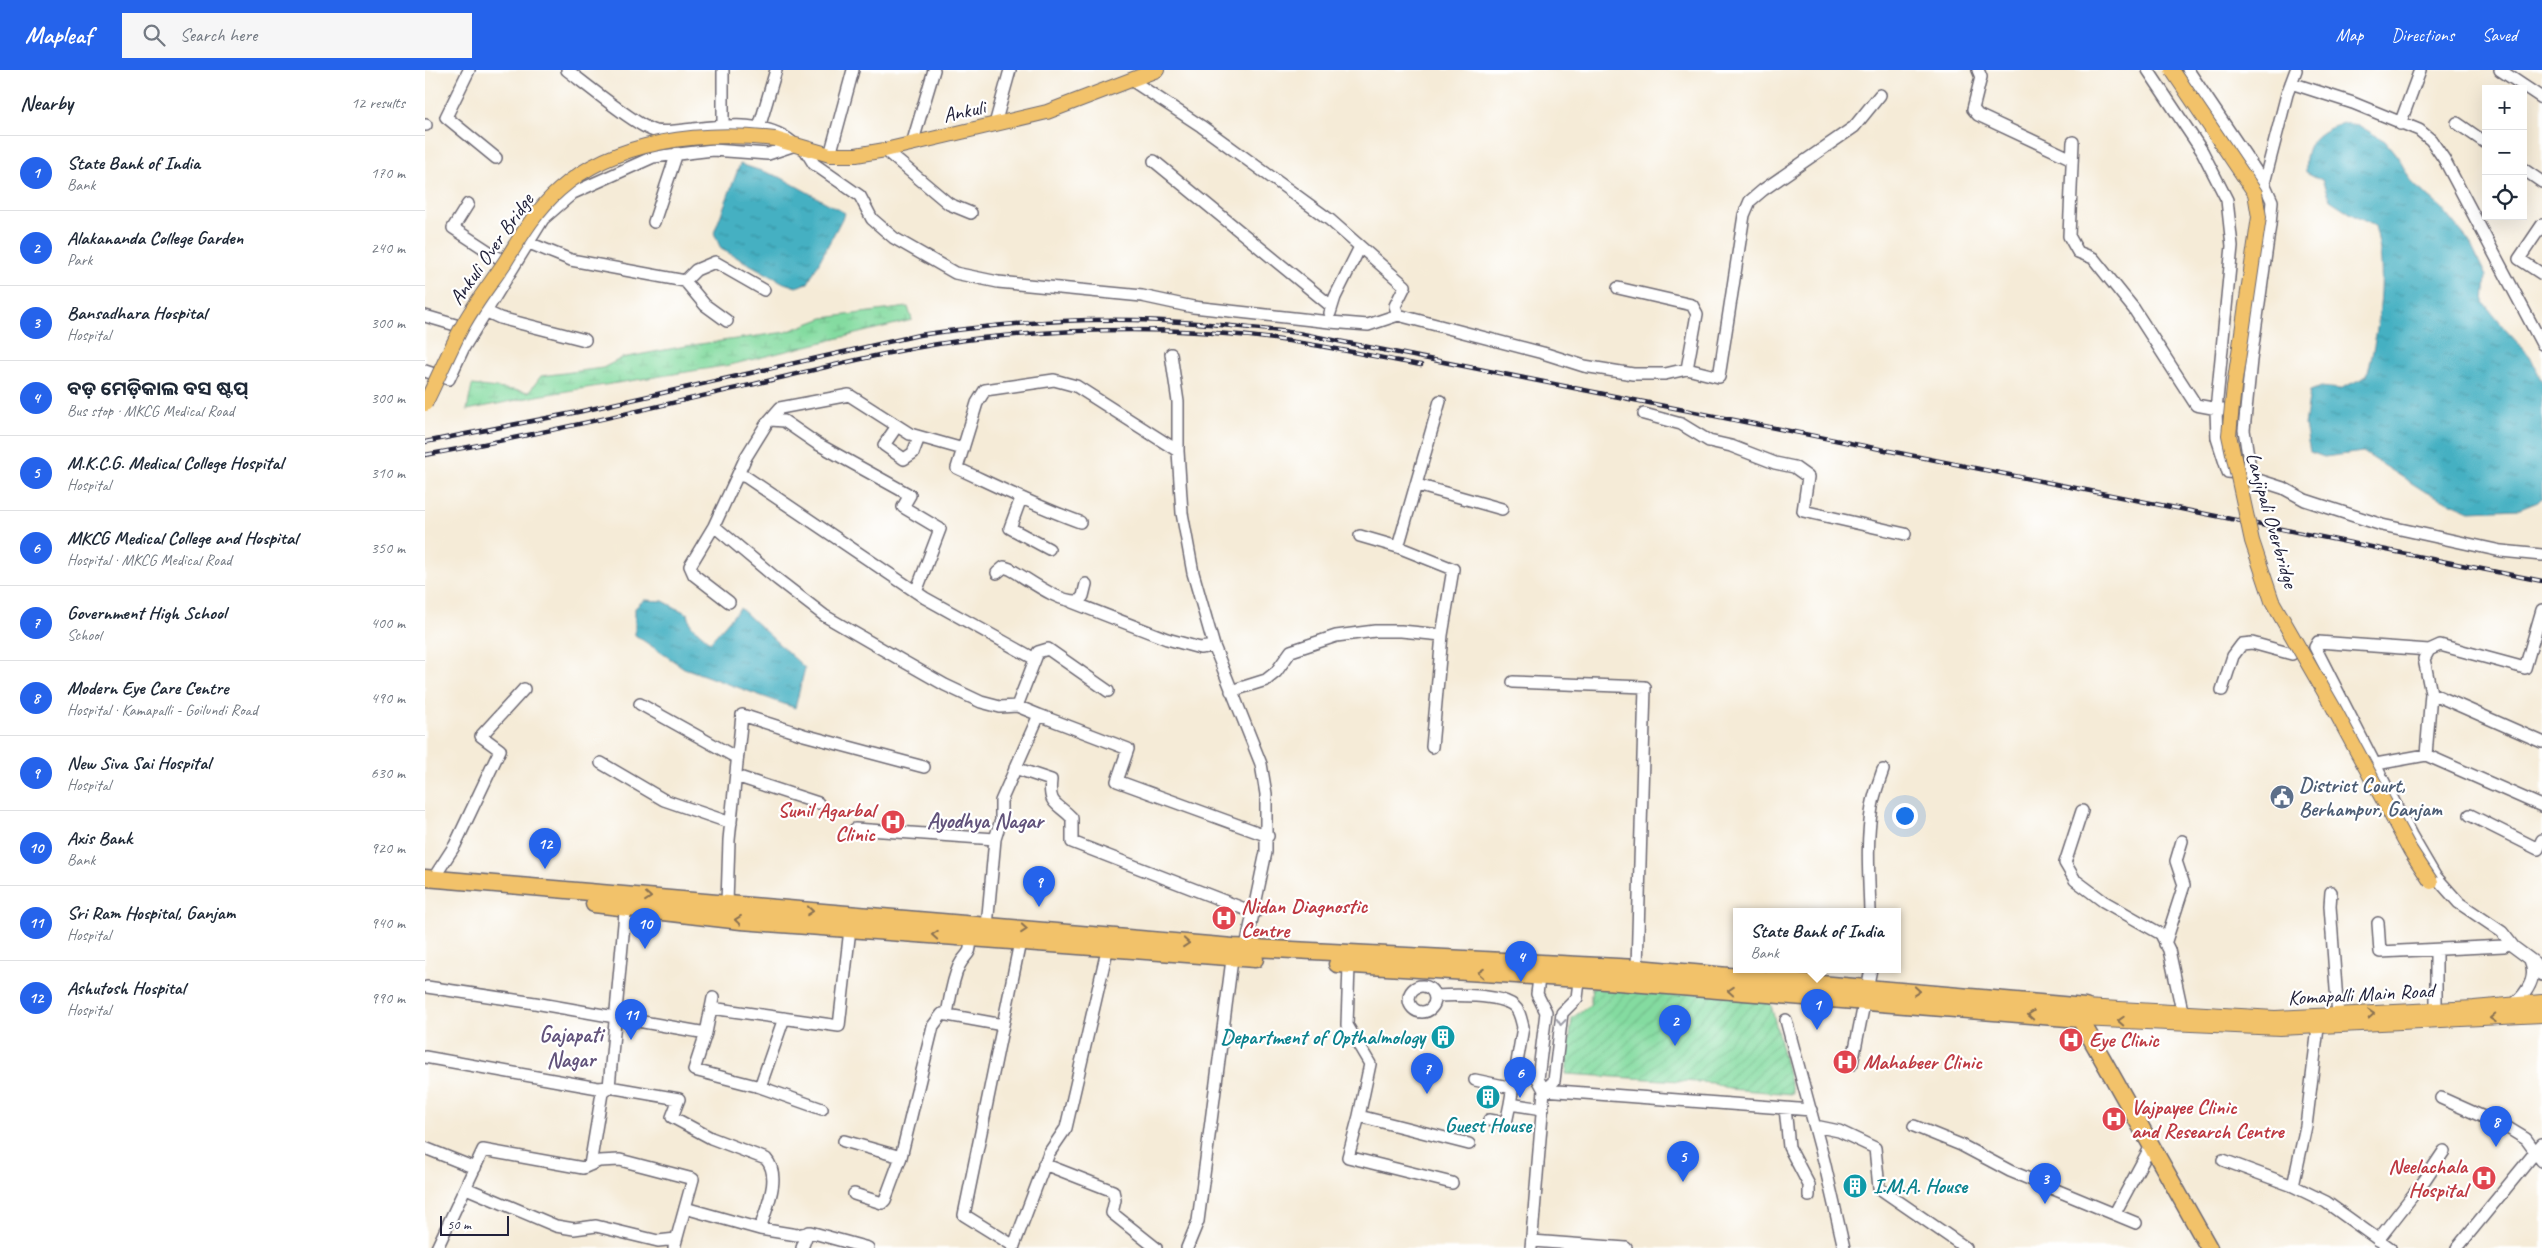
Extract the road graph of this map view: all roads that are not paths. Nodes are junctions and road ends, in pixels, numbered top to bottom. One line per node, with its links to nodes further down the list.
1 (469, 70): 33 (street)
2 (567, 70): 23 (street)
3 (723, 70): 23 (street)
4 (776, 70): 24 (street)
5 (853, 70): 32 (street)
6 (934, 70): 28 (street)
7 (1010, 70): 21 (street)
8 (1157, 70): 16 (main road, Ankuli)
9 (1978, 70): 34 (street)
10 (2148, 70): 64 (street)
11 (2172, 70): 125 (main road, Lanjipali Overbridge, bridge)
12 (2188, 70): 38 (street)
13 (2296, 70): 17 (street)
14 (2420, 70): 22 (street)
15 (2499, 70): 19 (street)
16 (1131, 80): 21 (main road, Ankuli); 44 (street)
17 (2291, 83): 22 (street); 38 (street)
18 (1880, 95): 60 (street)
19 (2542, 98)
20 (2457, 123): 26 (street)
21 (995, 124): 28 (main road, Ankuli)
22 (2400, 124): 58 (street)
23 (723, 126): 24 (street)
24 (759, 128): 29 (street)
25 (775, 139): 29 (main road, Ankuli); 63 (main road, Ankuli Over Bridge, bridge)
26 (2482, 140)
27 (2073, 142): 34 (street)
28 (912, 144): 30 (main road, Ankuli)
29 (800, 147): 31 (street); 32 (main road, Ankuli); 55 (street)
30 (885, 150): 32 (main road, Ankuli); 40 (street)
31 (677, 153): 41 (street); 43 (street)
32 (830, 155)
33 (496, 158)
34 (2072, 159): 64 (street)
35 (1154, 161): 50 (street)
36 (2527, 172): 37 (street)
37 (2542, 182)
38 (2265, 183): 65 (street)
39 (468, 204): 45 (street)
40 (971, 213)
41 (654, 222)
42 (2542, 225): 46 (street)
43 (529, 243): 45 (street); 47 (street)
44 (1360, 247): 50 (street); 52 (street)
45 (514, 268): 51 (street)
46 (2542, 274)
47 (685, 281): 49 (street); 54 (street)
48 (1618, 288): 60 (street)
49 (764, 290)
50 (1331, 306): 55 (street)
51 (487, 312): 56 (street); 57 (street)
52 (1398, 315): 55 (street); 60 (street)
53 (425, 316): 56 (street)
54 (727, 321)
55 (1330, 322)
56 (474, 331): 61 (street)
57 (585, 340)
58 (2542, 344)
59 (1171, 354): 71 (street)
60 (1687, 369)
61 (425, 371)
62 (1441, 401): 74 (street)
63 (425, 404)
64 (2217, 410): 65 (street); 72 (street)
65 (2247, 412): 72 (street)
66 (1644, 414): 79 (street)
67 (771, 420): 68 (street); 73 (street); 86 (street)
68 (897, 426): 69 (street); 69 (street)
69 (919, 437): 70 (street)
70 (963, 449): 71 (street); 75 (street)
71 (1178, 451): 91 (street)
72 (2251, 474): 83 (street)
73 (739, 475): 78 (street); 86 (street)
74 (1417, 485): 76 (street); 81 (street)
75 (1021, 498): 77 (street); 82 (street)
76 (1502, 509)
77 (1079, 522)
78 (714, 526): 87 (street); 102 (street)
79 (1905, 534)
80 (1360, 536): 81 (street)
81 (1398, 547): 90 (street)
82 (1049, 549)
83 (2542, 555)
84 (997, 573): 88 (street)
85 (1085, 584): 88 (street)
86 (916, 592): 94 (street)
87 (729, 602)
88 (1072, 602): 91 (street)
89 (2542, 610): 92 (street)
90 (1442, 635): 99 (street); 105 (street)
91 (1214, 646): 99 (street)
92 (2429, 650): 100 (street); 109 (street)
93 (2292, 654): 97 (street)
94 (1035, 660): 98 (street); 102 (street)
95 (1513, 682): 144 (street)
96 (524, 689): 124 (street)
97 (2222, 690)
98 (1108, 691)
99 (1231, 691): 120 (street)
100 (2431, 693): 104 (street); 106 (street)
101 (640, 704): 107 (street)
102 (1017, 706): 103 (street)
103 (1039, 715): 111 (street); 120 (street)
104 (2542, 742)
105 (1432, 747)
106 (2426, 755): 109 (street); 115 (street)
107 (737, 758): 110 (street); 113 (street)
108 (601, 763): 118 (street)
109 (2376, 764): 138 (street)
110 (923, 767)
111 (1015, 768): 121 (street); 130 (street)
112 (1883, 770): 129 (street)
113 (736, 776): 114 (street); 118 (street)
114 (818, 803)
115 (2542, 806)
116 (2082, 811): 137 (street)
117 (2470, 815): 122 (street)
118 (731, 823): 128 (street)
119 (855, 829): 121 (street)
120 (1268, 836): 130 (street)
121 (995, 839): 132 (street)
122 (2542, 840)
123 (2182, 841): 137 (street)
124 (428, 882): 127 (highway)
125 (2431, 882): 138 (street, Lanjipali Overbridge)
126 (2331, 892): 160 (street)
127 (626, 901): 128 (highway, one-way to 128); 133 (highway, one-way to 127); 161 (street)
128 (727, 903): 132 (highway, one-way to 132)
129 (1870, 908)
130 (1255, 913): 140 (street)
131 (2378, 923): 139 (street)
132 (987, 926): 136 (highway, one-way to 136)
133 (850, 929): 134 (highway, one-way to 133); 162 (street)
134 (970, 938): 135 (highway); 158 (street)
135 (1020, 942): 136 (highway); 165 (street)
136 (1109, 943): 140 (highway); 193 (street)
137 (2165, 944): 163 (street)
138 (2508, 946): 139 (street); 141 (street, Lanjipali Overbridge)
139 (2436, 950): 156 (street)
140 (1241, 953): 143 (highway); 145 (highway); 214 (street)
141 (2526, 956): 142 (street); 148 (street); 155 (street)
142 (2542, 962)
143 (1349, 965): 145 (highway, one-way to 143); 181 (street)
144 (1637, 968): 146 (highway); 149 (highway)
145 (1540, 970): 146 (highway); 174 (street)
146 (1580, 972): 152 (highway, one-way to 146); 174 (street, one-way to 174)
147 (1870, 973): 151 (street)
148 (2542, 975)
149 (1775, 978): 151 (highway); 152 (street)
150 (427, 988): 161 (street)
151 (1867, 994): 152 (highway); 157 (highway); 169 (street)
152 (1779, 995)
153 (1435, 996): 173 (street)
154 (2542, 1002): 155 (main road, Komapalli Main Road)
155 (2513, 1005): 156 (main road, Komapalli Main Road)
156 (2436, 1010): 160 (main road, Komapalli Main Road, one-way to 156)
157 (2083, 1013): 163 (main road); 187 (highway)
158 (947, 1014): 165 (street); 191 (street)
159 (2542, 1015): 166 (main road, one-way to 166)
160 (2338, 1016): 163 (main road, Komapalli Main Road)
161 (616, 1017): 167 (street); 171 (street)
162 (784, 1018): 167 (street); 172 (street)
163 (2184, 1019): 166 (main road)
164 (1786, 1020): 180 (street)
165 (1003, 1025): 210 (street)
166 (2318, 1028): 197 (street)
167 (706, 1033): 172 (street)
168 (425, 1058): 171 (street)
169 (1852, 1064)
170 (1475, 1080): 173 (street)
171 (609, 1087): 194 (street); 204 (street)
172 (760, 1087): 178 (street)
173 (1513, 1088): 176 (street)
174 (1544, 1090): 177 (street); 179 (street)
175 (2441, 1098): 190 (street)
176 (1510, 1104): 179 (street); 182 (street)
177 (1785, 1108): 180 (street); 200 (street)
178 (822, 1109)
179 (1543, 1109): 208 (street)
180 (1811, 1110): 183 (street)
181 (1359, 1116): 186 (street); 196 (street)
182 (1489, 1120)
183 (1815, 1126): 216 (street); 217 (street)
184 (1914, 1126): 202 (street)
185 (844, 1142): 191 (street)
186 (1469, 1144)
187 (2151, 1146): 202 (street); 218 (highway)
188 (425, 1148): 195 (street)
189 (2444, 1151): 206 (street)
190 (2539, 1153): 220 (street)
191 (901, 1157): 199 (street)
192 (2223, 1160): 197 (street)
193 (1044, 1164): 210 (street); 213 (street)
194 (590, 1165): 195 (street); 201 (street)
195 (475, 1168): 198 (street)
196 (1452, 1184)
197 (2293, 1186): 206 (street)
198 (466, 1188): 207 (street); 209 (street)
199 (854, 1194)
200 (1809, 1196)
201 (685, 1208): 204 (street); 207 (street)
202 (2115, 1213): 203 (street)
203 (2136, 1223)
204 (760, 1229): 205 (street)
205 (808, 1232): 211 (street); 212 (street)
206 (2378, 1240): 219 (street)
207 (675, 1244)
208 (1531, 1244): 215 (street)
209 (439, 1247)
210 (1013, 1247)
211 (803, 1248)
212 (868, 1248)
213 (1156, 1248)
214 (1187, 1248)
215 (1626, 1248)
216 (1844, 1248)
217 (1966, 1248)
218 (2209, 1248)
219 (2390, 1248)
220 (2457, 1248)

